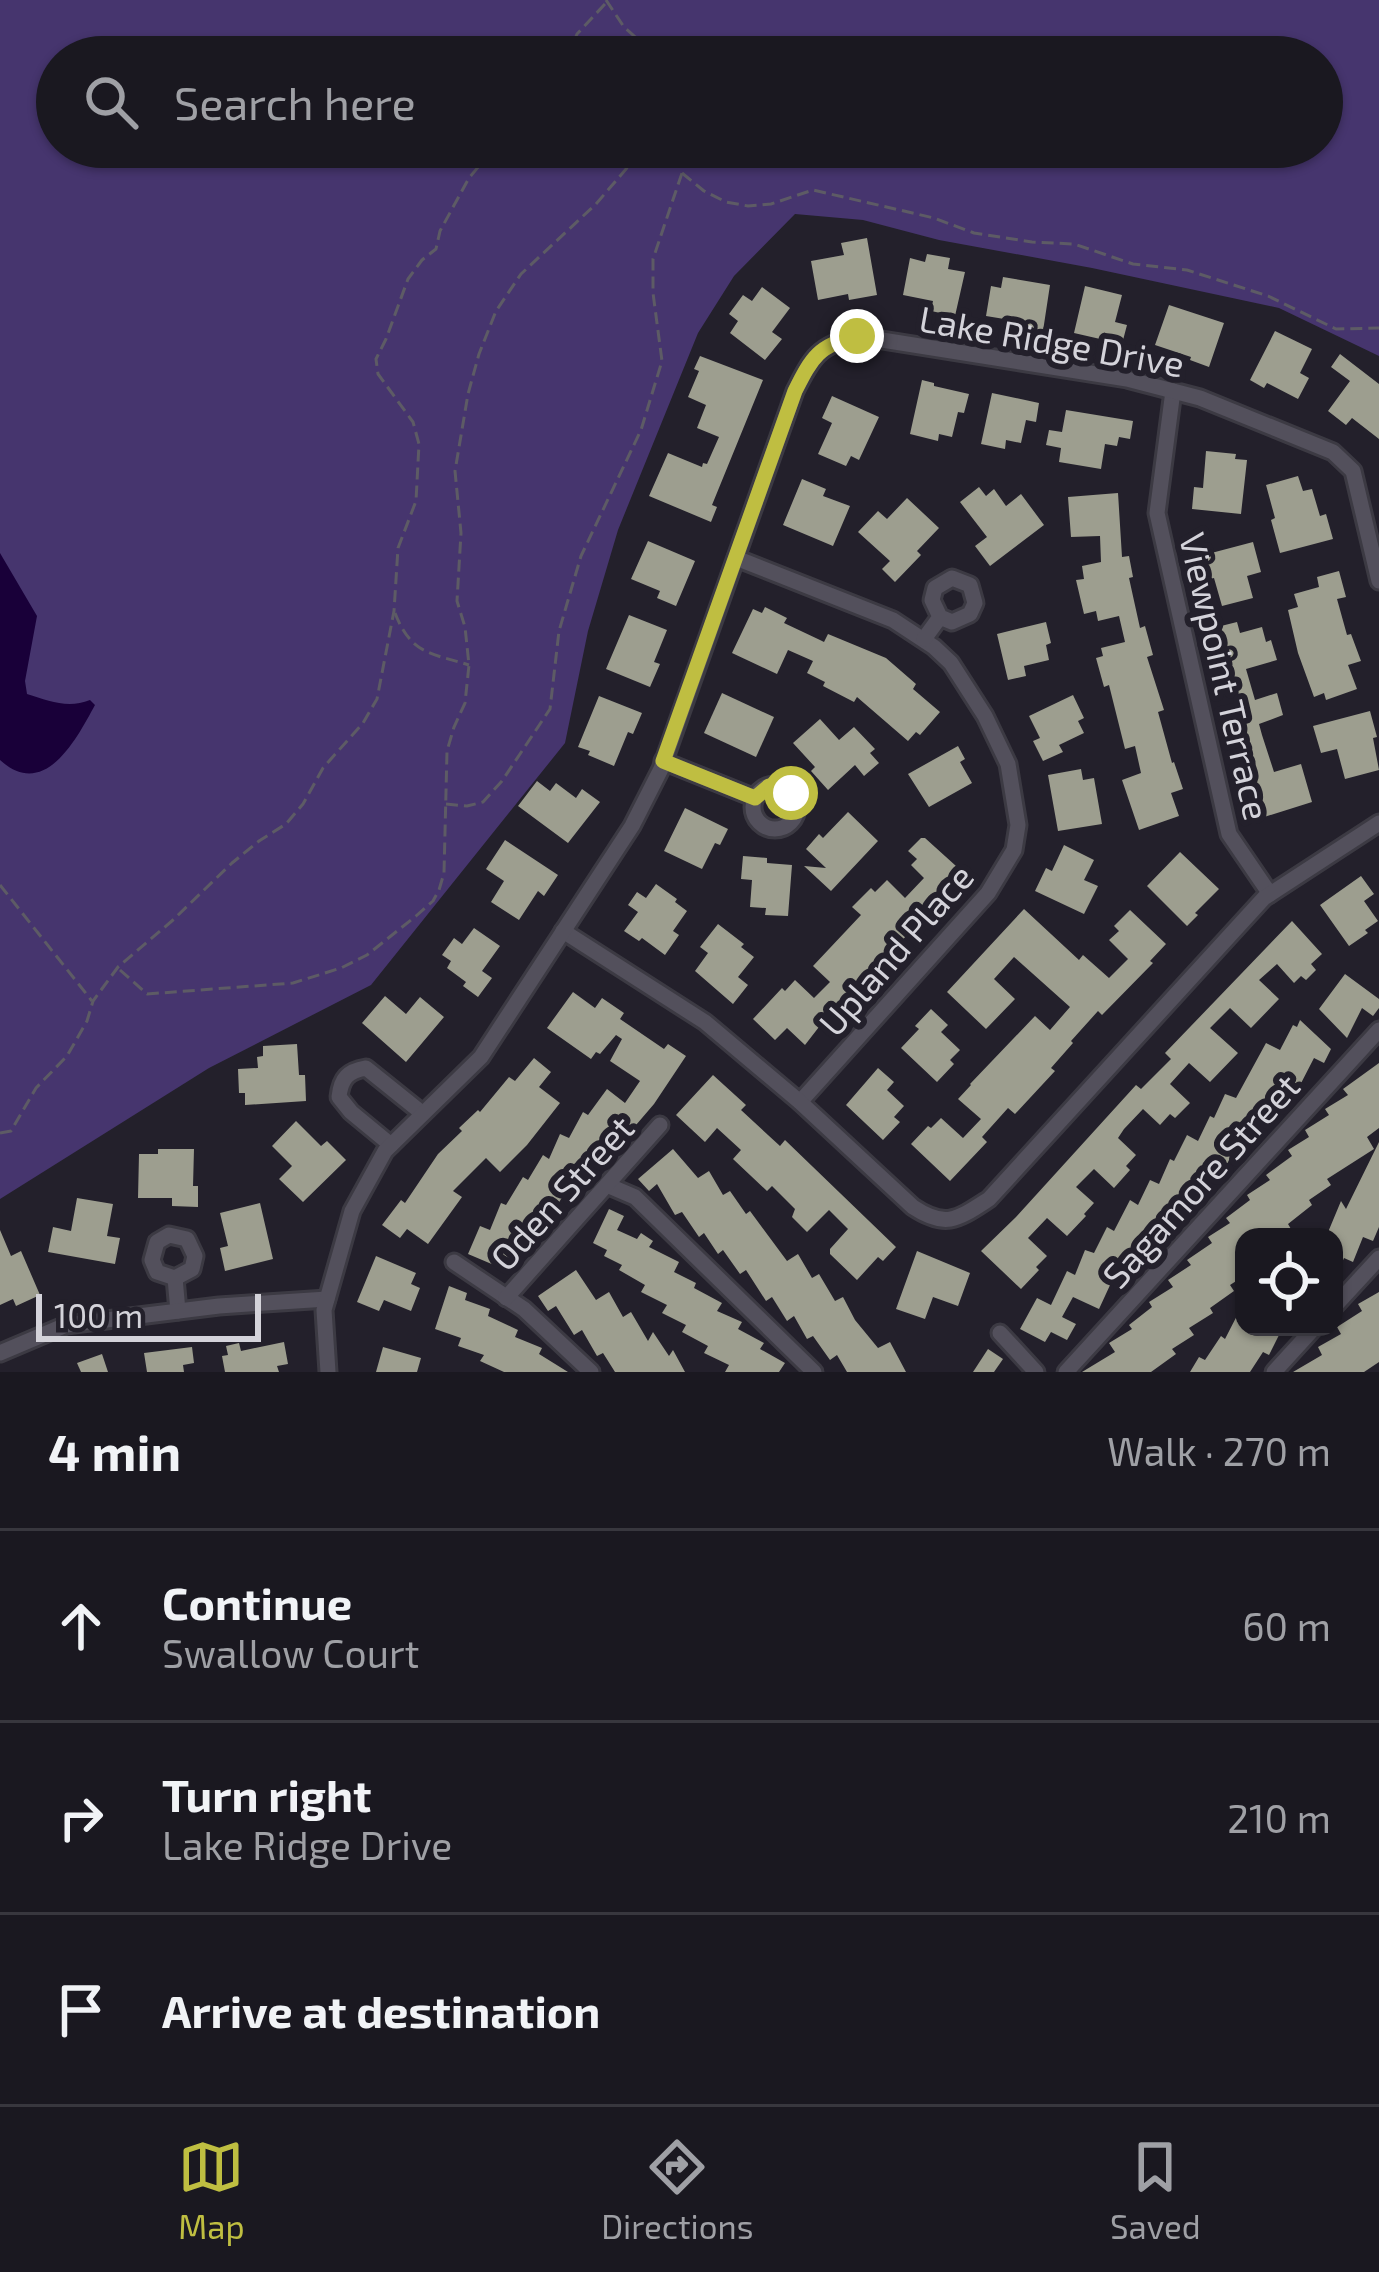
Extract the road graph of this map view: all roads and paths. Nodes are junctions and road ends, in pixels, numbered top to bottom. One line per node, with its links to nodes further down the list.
1 (606, 1): 2 (path); 3 (path)
2 (576, 36)
3 (634, 36)
4 (477, 168): 12 (path)
5 (627, 168): 15 (path)
6 (680, 168): 7 (path)
7 (682, 173): 8 (path); 18 (path)
8 (1379, 328)
9 (1173, 391): 10 (street, Lake Ridge Drive); 11 (street, Lake Ridge Drive); 21 (street, Viewpoint Terrace)
10 (736, 558): 14 (street, Upland Place); 16 (street, Lake Ridge Drive)
11 (1379, 581)
12 (394, 611): 15 (path); 23 (path)
13 (940, 617): 14 (street)
14 (924, 638): 26 (street, Upland Place)
15 (469, 665): 18 (path)
16 (663, 761): 17 (street); 22 (street, Lake Ridge Drive)
17 (755, 798)
18 (445, 804): 23 (path)
19 (1379, 823): 21 (street)
20 (0, 885): 24 (path)
21 (1270, 894): 26 (street)
22 (563, 931): 26 (street); 27 (street, Lake Ridge Drive)
23 (118, 967): 24 (path)
24 (93, 1001): 29 (path)
25 (1379, 1030): 46 (street, Sagamore Street)
26 (800, 1102)
27 (422, 1113): 30 (street, Lake Ridge Drive); 30 (street)
28 (660, 1125): 31 (street, Oden Street)
29 (0, 1133)
30 (391, 1145): 37 (street, Lake Ridge Drive)
31 (607, 1185): 36 (street, Oden Street); 44 (street)
32 (1379, 1258): 35 (street)
33 (454, 1262): 36 (street)
34 (175, 1278): 38 (street)
35 (1343, 1297)
36 (506, 1298): 43 (street)
37 (326, 1299): 38 (street); 42 (street, Lake Ridge Drive)
38 (178, 1311): 41 (street)
39 (1000, 1333): 45 (street)
40 (1308, 1336): 47 (street)
41 (0, 1353)
42 (328, 1372)
43 (591, 1372)
44 (814, 1372)
45 (1036, 1372)
46 (1066, 1372)
47 (1274, 1372)

